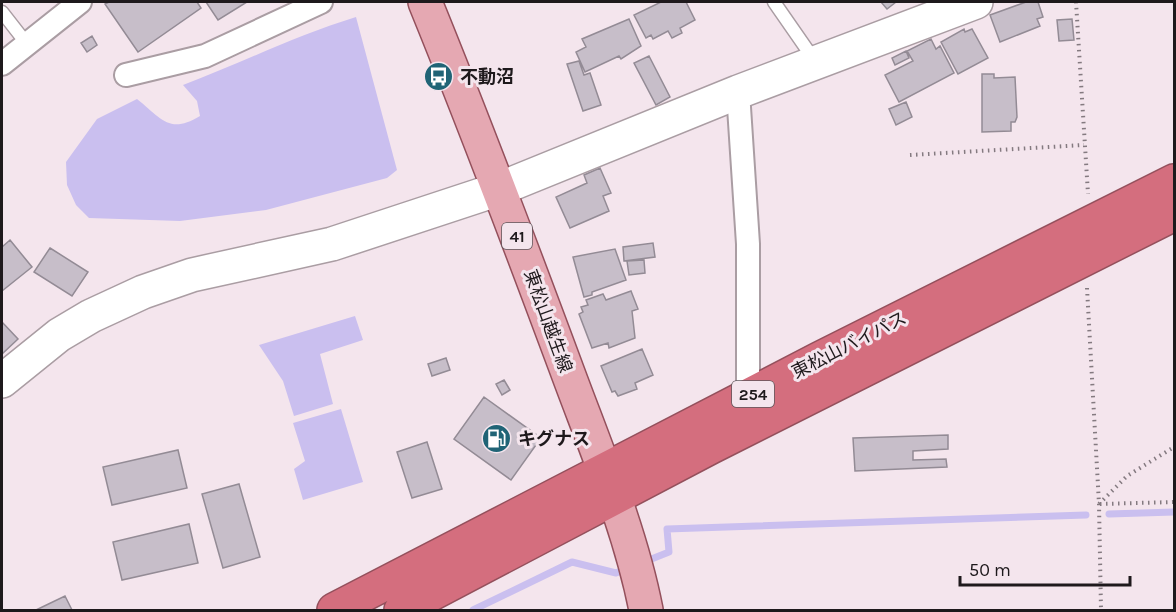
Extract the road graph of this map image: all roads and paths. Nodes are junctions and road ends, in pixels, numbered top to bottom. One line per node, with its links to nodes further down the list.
1 (80, 2): 8 (street)
2 (321, 2): 11 (street)
3 (425, 2): 16 (main road, 東松山越生線 / 41)
4 (774, 2): 9 (lane)
5 (976, 2): 9 (street)
6 (1076, 2): 13 (path)
7 (2, 12): 8 (lane)
8 (27, 44): 10 (street)
9 (816, 62): 12 (street)
10 (2, 64)
11 (126, 75)
12 (738, 92): 16 (street); 21 (street)
13 (1084, 145): 14 (path); 18 (path)
14 (910, 155)
15 (1174, 181): 18 (highway, 東松山バイパス / 254)
16 (499, 189): 20 (street); 23 (main road, 東松山越生線 / 41)
17 (1174, 214): 19 (highway, 東松山バイパス / 254)
18 (1090, 224): 21 (highway, 東松山バイパス / 254)
19 (1082, 261): 23 (highway, 東松山バイパス / 254); 25 (path)
20 (2, 381)
21 (748, 397): 23 (highway, 東松山バイパス / 254)
22 (1174, 447): 25 (path)
23 (609, 486): 26 (highway, 東松山バイパス / 254); 27 (highway, 東松山バイパス / 254); 28 (main road, 東松山越生線 / 41)
24 (1174, 502): 25 (path)
25 (1099, 504): 29 (path)
26 (334, 610)
27 (401, 610)
28 (646, 610)
29 (1101, 610)

